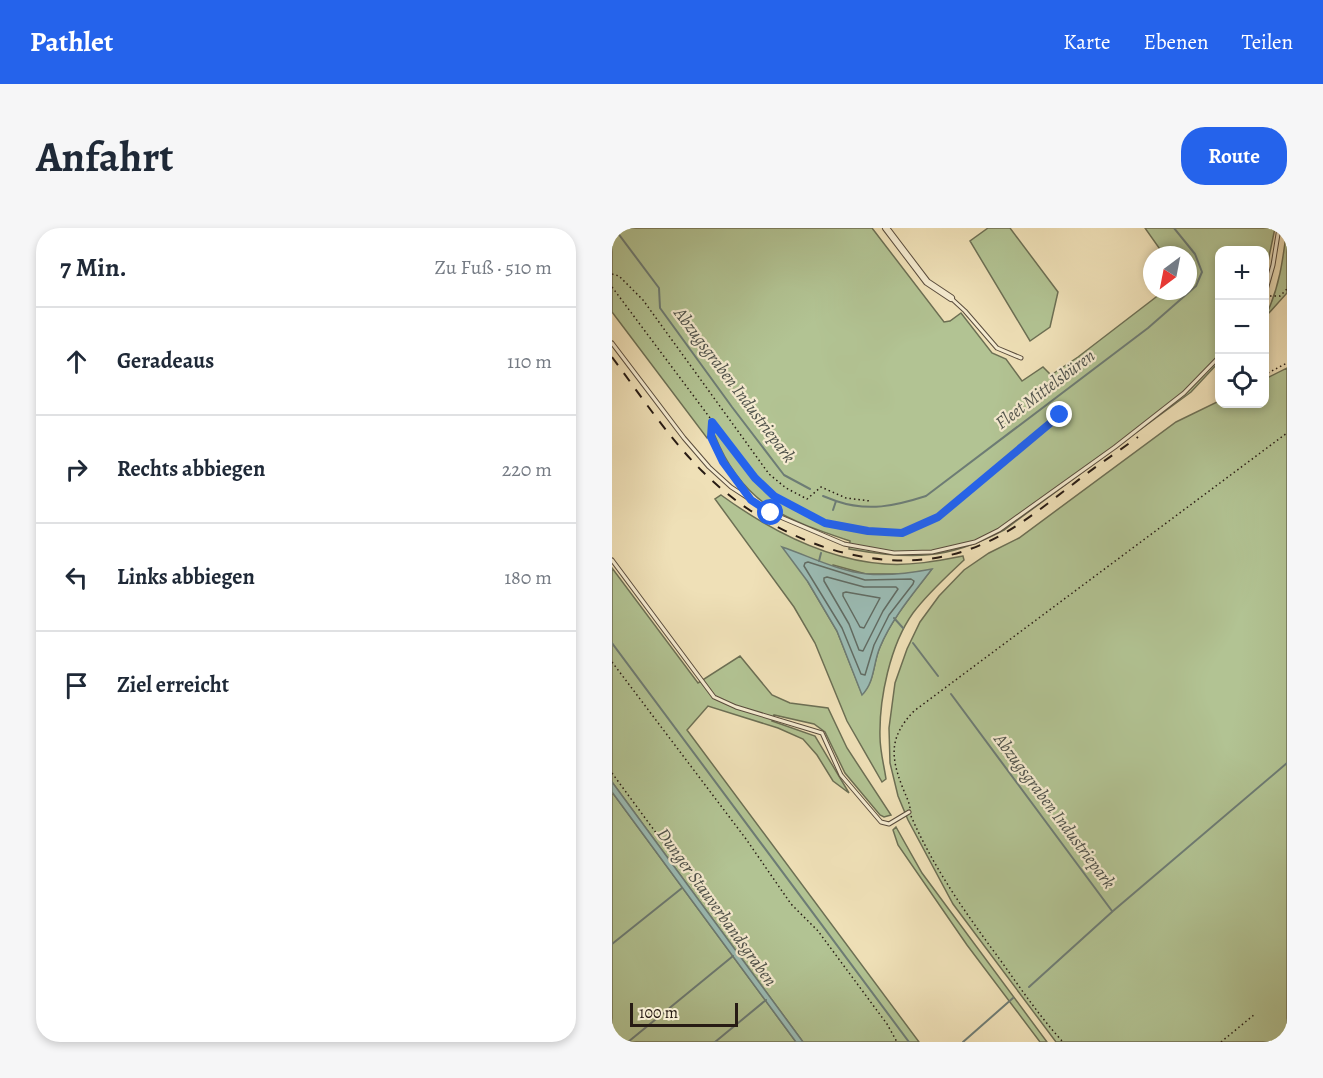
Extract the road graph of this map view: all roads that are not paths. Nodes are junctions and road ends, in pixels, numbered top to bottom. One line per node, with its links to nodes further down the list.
1 (886, 228): 4 (street)
2 (1279, 228): 3 (lane)
3 (1269, 280)
4 (951, 298): 6 (lane)
5 (612, 343): 7 (lane)
6 (1021, 358)
7 (1215, 361)
8 (612, 560): 9 (lane)
9 (909, 812)

